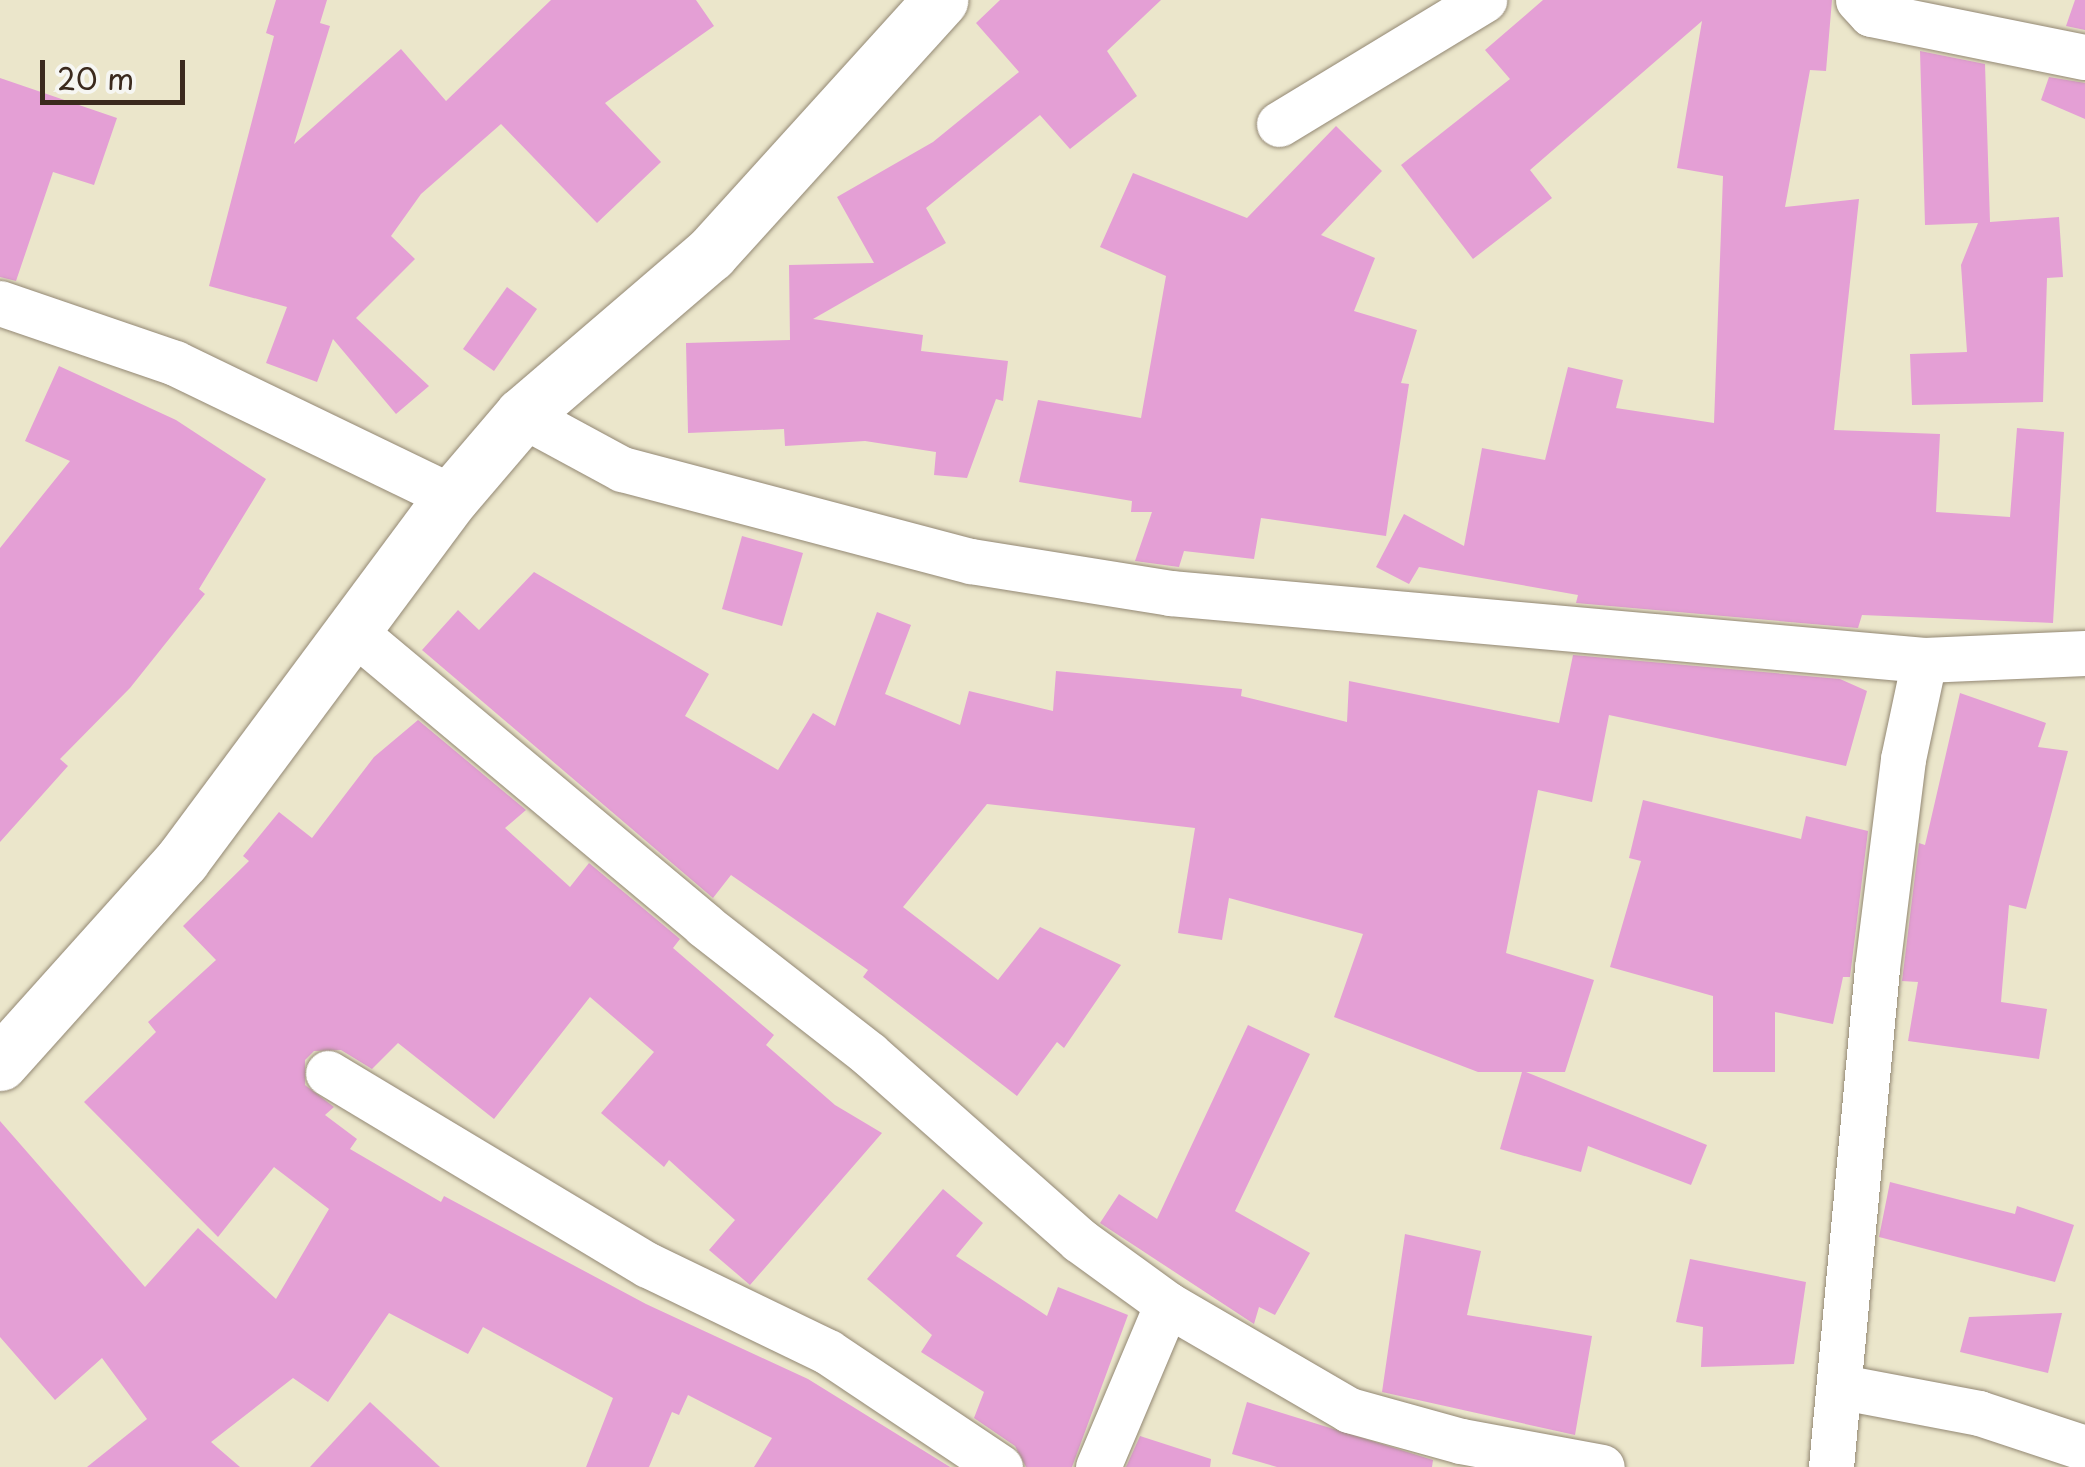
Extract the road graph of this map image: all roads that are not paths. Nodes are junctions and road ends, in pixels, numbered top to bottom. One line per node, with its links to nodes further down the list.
1 (940, 0): 7 (street)
2 (1484, 0): 5 (street)
3 (1858, 0): 4 (street)
4 (2085, 56)
5 (1278, 124)
6 (0, 303): 8 (street)
7 (522, 415): 8 (street); 11 (street)
8 (452, 497): 9 (street)
9 (354, 631): 12 (street); 14 (street)
10 (2085, 653): 11 (street)
11 (1924, 660): 15 (street)
12 (0, 1063)
13 (328, 1073): 17 (street)
14 (1167, 1304): 18 (street); 19 (street)
15 (1842, 1387): 16 (street); 20 (street)
16 (2085, 1448)
17 (1000, 1467)
18 (1098, 1467)
19 (1602, 1467)
20 (1831, 1467)

